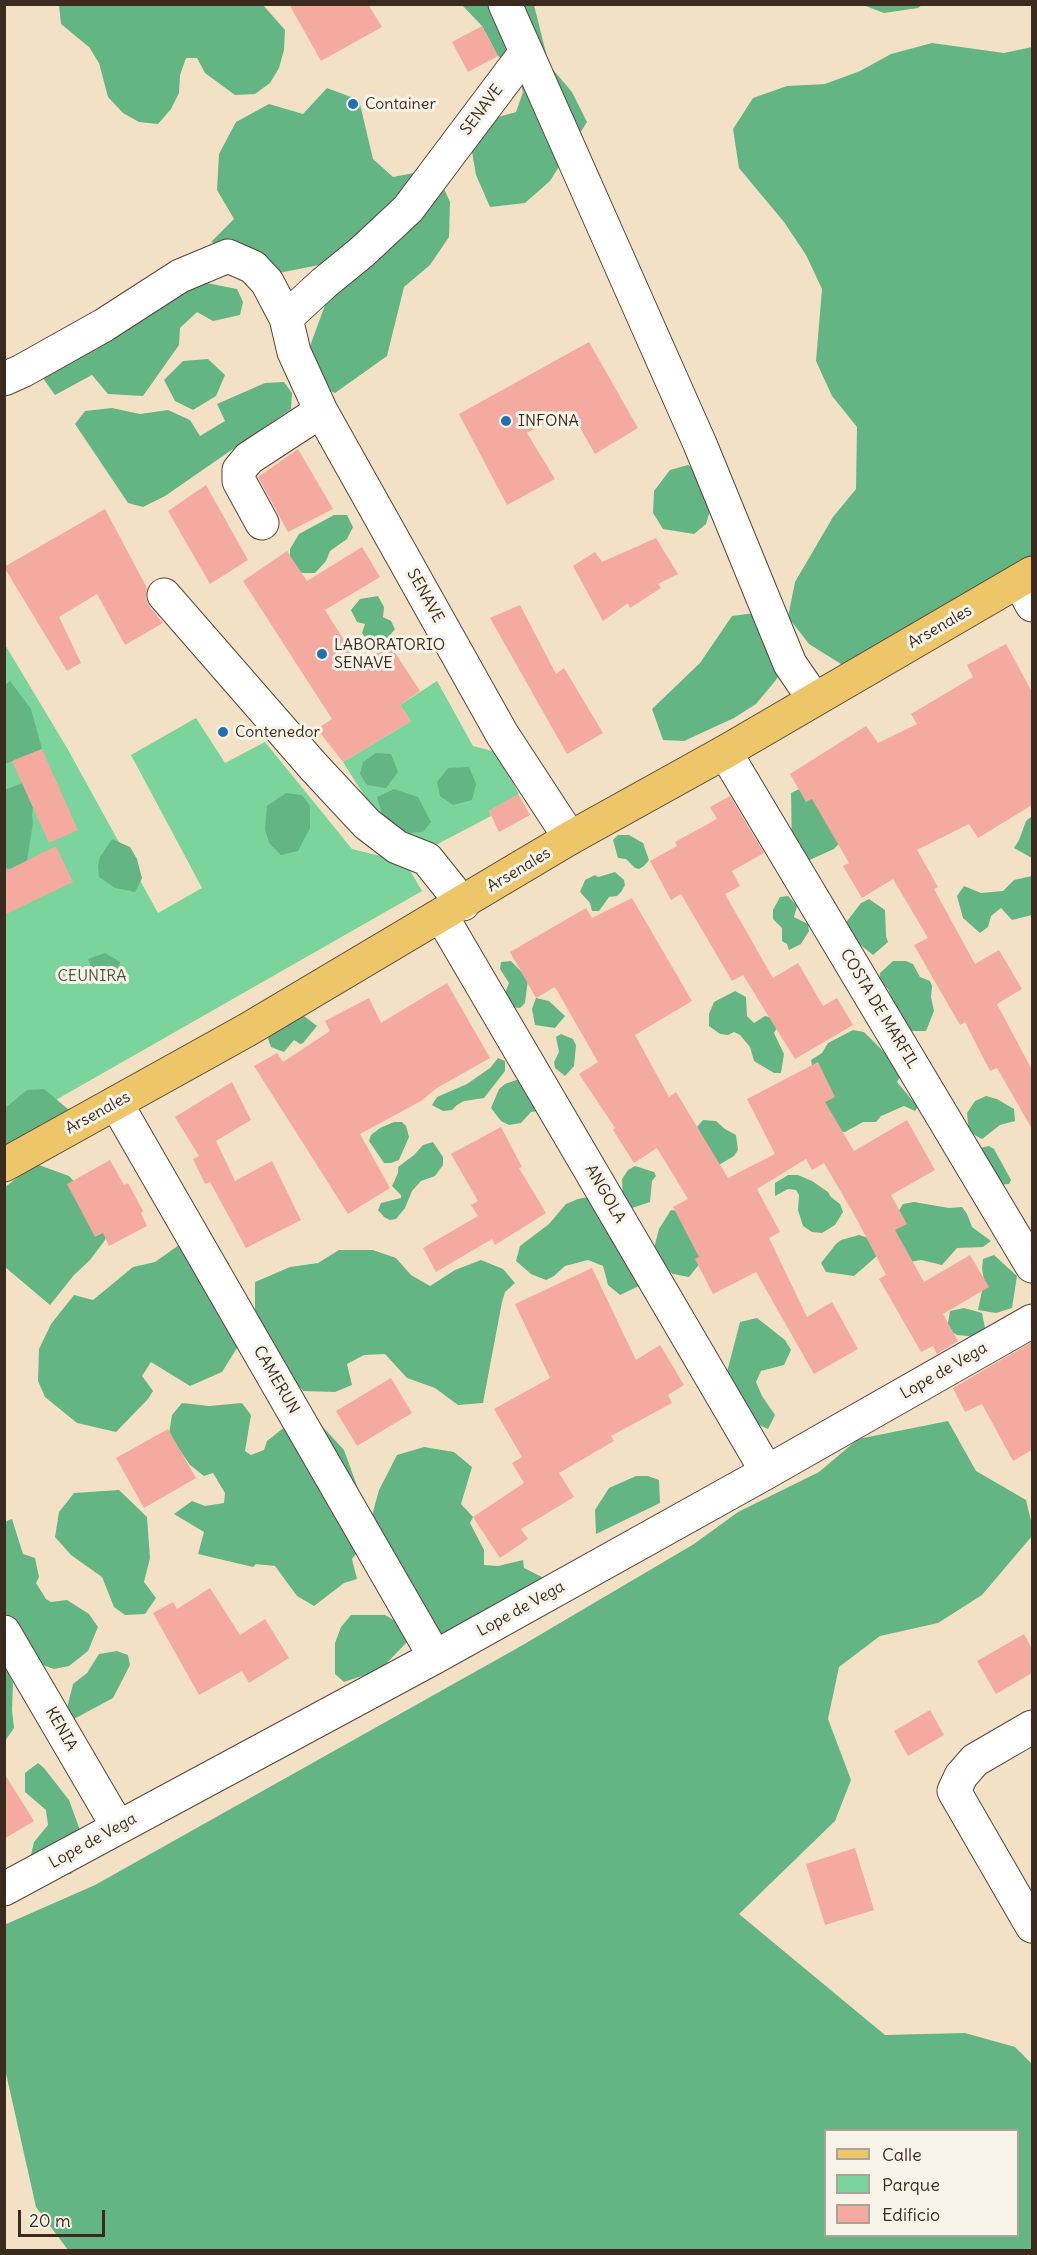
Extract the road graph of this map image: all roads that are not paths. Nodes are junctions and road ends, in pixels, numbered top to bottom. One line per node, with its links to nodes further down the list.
1 (505, 4): 2 (street)
2 (526, 52): 3 (street, SENAVE); 9 (street)
3 (286, 318): 4 (street, SENAVE); 5 (street, SENAVE)
4 (13, 375)
5 (321, 411): 6 (street); 11 (street, SENAVE)
6 (262, 523)
7 (1028, 586): 9 (main road, Arsenales)
8 (164, 595): 12 (street)
9 (814, 699): 10 (main road, Arsenales)
10 (724, 752): 11 (main road, Arsenales); 15 (street, COSTA DE MARFIL)
11 (570, 838): 12 (main road, Arsenales)
12 (452, 910): 13 (main road, Arsenales); 17 (street, ANGOLA)
13 (116, 1103): 14 (main road, Arsenales); 19 (street, CAMERUN)
14 (4, 1165)
15 (1032, 1266)
16 (1032, 1321): 17 (street, Lope de Vega)
17 (767, 1472): 19 (street, Lope de Vega)
18 (4, 1632): 21 (street, KENIA)
19 (435, 1657): 21 (street, Lope de Vega)
20 (1032, 1727): 23 (street)
21 (118, 1827): 22 (street, Lope de Vega)
22 (4, 1889)
23 (1032, 1926)

